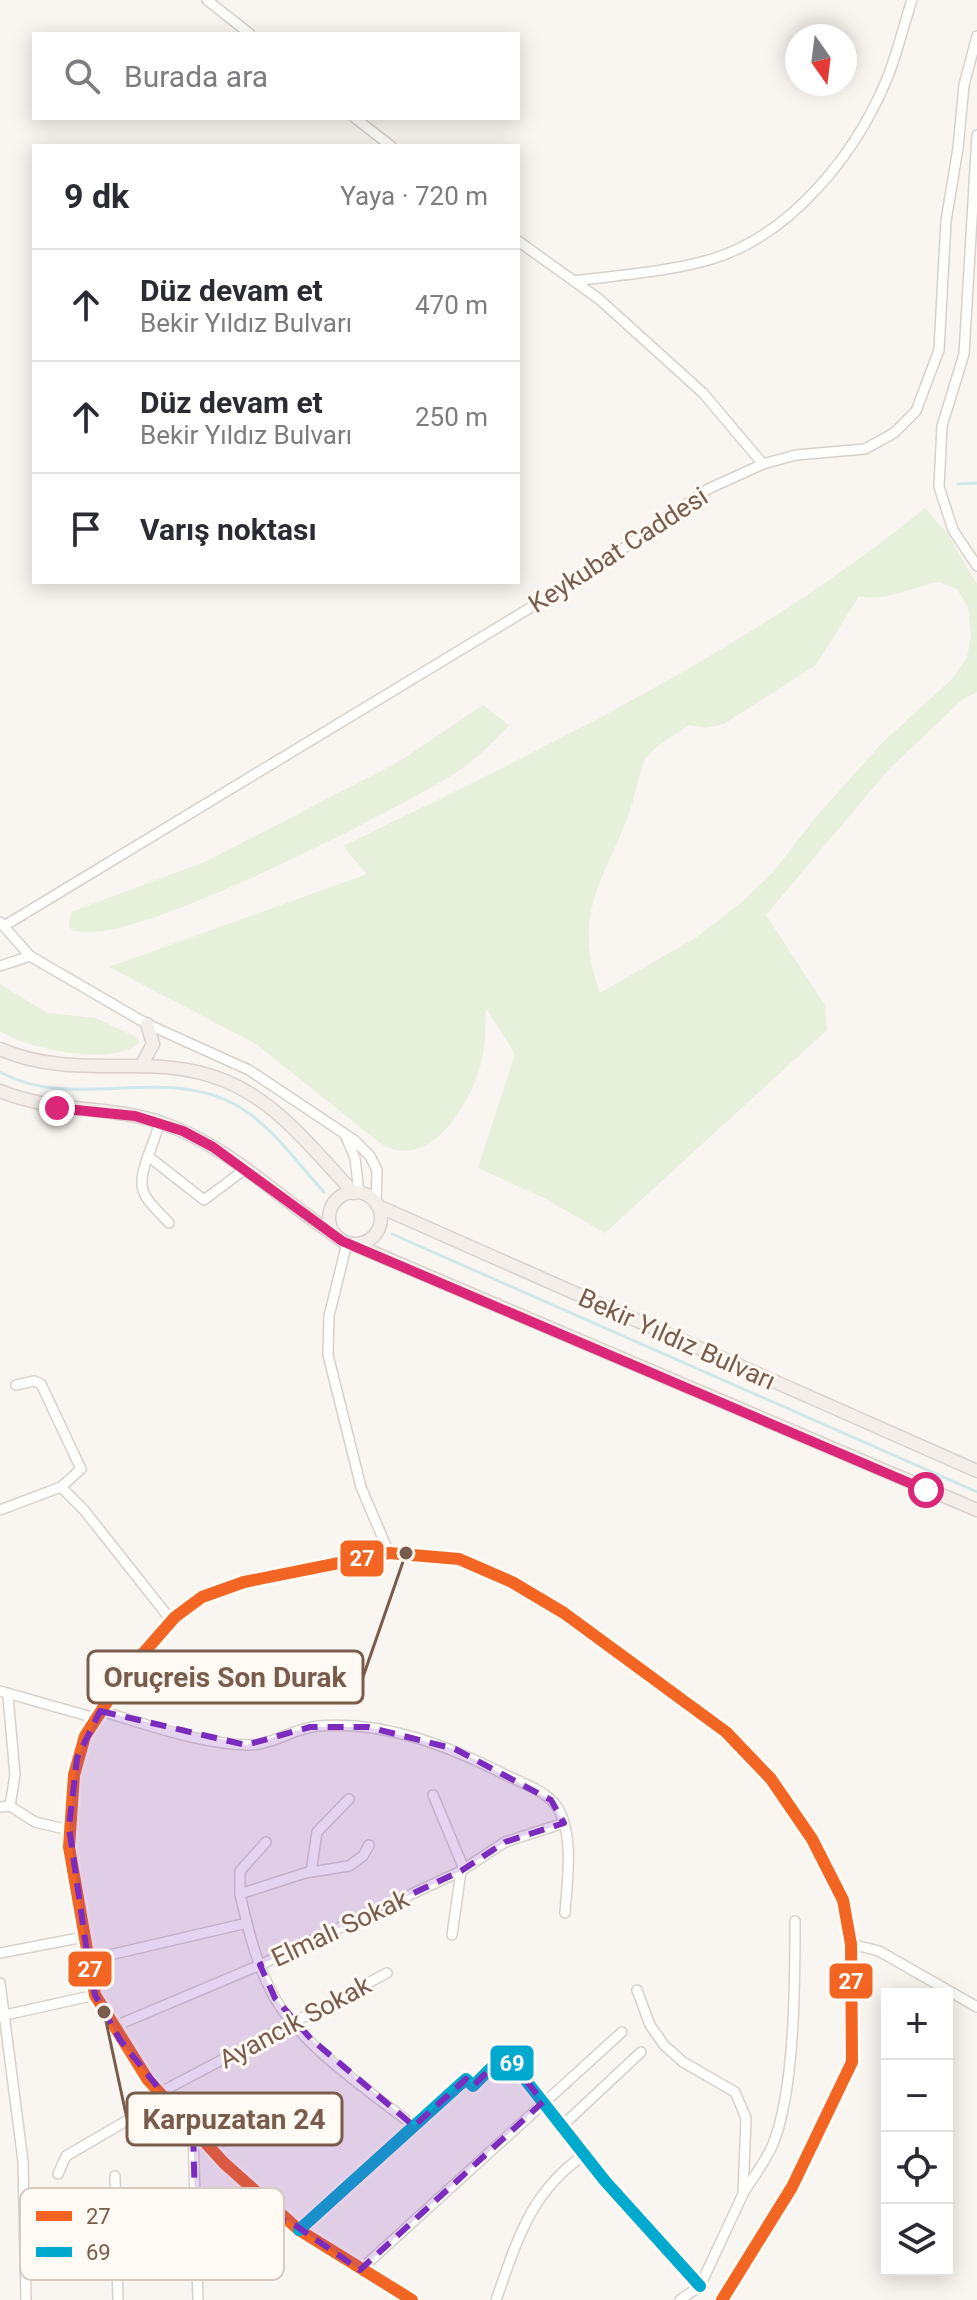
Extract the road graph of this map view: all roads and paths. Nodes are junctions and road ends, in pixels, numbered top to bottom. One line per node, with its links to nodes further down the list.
1 (207, 0): 3 (street)
2 (912, 0): 9 (street)
3 (247, 32)
4 (977, 36): 10 (street, Keykubat Caddesi)
5 (358, 120): 7 (street)
6 (977, 135): 11 (street)
7 (388, 144)
8 (520, 242): 9 (street)
9 (574, 281): 10 (street)
10 (763, 464): 12 (street, Keykubat Caddesi)
11 (977, 566)
12 (2, 924): 13 (street)
13 (30, 956): 14 (street); 15 (street)
14 (0, 966)
15 (147, 1024): 17 (main road); 20 (street)
16 (0, 1049): 17 (main road)
17 (141, 1066): 23 (main road)
18 (0, 1091): 19 (main road, Bekir Yıldız Bulvarı)
19 (160, 1123): 21 (street); 22 (main road, Bekir Yıldız Bulvarı)
20 (341, 1131): 23 (street); 24 (street)
21 (148, 1156): 22 (street); 25 (street)
22 (244, 1170): 26 (main road, Bekir Yıldız Bulvarı)
23 (357, 1193): 24 (main road); 26 (main road)
24 (377, 1205): 26 (main road); 28 (main road, Bekir Yıldız Bulvarı)
25 (169, 1223)
26 (346, 1241): 31 (main road, Bekir Yıldız Bulvarı); 32 (street)
27 (16, 1385): 29 (street)
28 (977, 1471)
29 (61, 1487): 30 (street); 33 (street)
30 (0, 1510)
31 (977, 1510)
32 (389, 1553): 33 (street); 51 (street)
33 (171, 1620): 35 (street)
34 (4, 1693): 35 (street); 38 (street)
35 (98, 1715): 39 (street); 40 (street)
36 (433, 1795): 43 (street)
37 (349, 1799): 44 (street)
38 (5, 1807): 40 (street)
39 (564, 1823): 43 (street, Elmalı Sokak); 46 (street)
40 (69, 1830): 50 (street)
41 (266, 1842): 45 (street)
42 (369, 1845): 44 (street)
43 (462, 1870): 49 (street); 54 (street, Elmalı Sokak)
44 (311, 1872): 45 (street)
45 (240, 1894): 48 (street)
46 (565, 1913)
47 (795, 1921): 79 (street)
48 (247, 1923): 53 (street); 54 (street)
49 (452, 1935)
50 (84, 1937): 52 (street); 53 (street)
51 (851, 1944): 59 (street); 95 (street)
52 (0, 1953)
53 (88, 1960): 58 (street)
54 (260, 1965): 61 (street); 62 (street, Elmalı Sokak)
55 (387, 1973): 61 (street, Ayancık Sokak)
56 (0, 1983): 60 (street)
57 (637, 1990): 79 (street)
58 (95, 1995): 60 (street); 62 (street)
59 (977, 2007)
60 (2, 2016): 75 (street)
61 (296, 2023): 65 (street, Ayancık Sokak); 68 (street)
62 (113, 2027): 65 (street)
63 (622, 2032): 66 (street)
64 (641, 2052): 69 (street)
65 (162, 2096): 70 (street); 73 (street, Ayancık Sokak)
66 (543, 2102): 68 (street); 69 (street); 84 (street)
67 (287, 2106): 71 (street)
68 (414, 2126): 83 (street)
69 (562, 2126): 72 (street)
70 (193, 2131): 71 (street); 77 (street)
71 (210, 2148): 78 (street)
72 (584, 2155): 88 (street); 93 (street)
73 (58, 2174)
74 (115, 2176): 76 (street)
75 (24, 2188)
76 (115, 2188)
77 (195, 2188)
78 (253, 2188)
79 (743, 2194): 88 (street)
80 (284, 2216): 82 (street)
81 (284, 2221): 82 (street)
82 (289, 2221): 83 (street)
83 (299, 2230): 84 (street)
84 (360, 2270): 92 (street)
85 (26, 2280): 89 (street)
86 (118, 2280): 90 (street)
87 (197, 2280): 91 (street)
88 (700, 2286): 94 (street)
89 (26, 2300)
90 (118, 2300)
91 (198, 2300)
92 (412, 2300)
93 (496, 2300)
94 (680, 2300)
95 (722, 2300)

